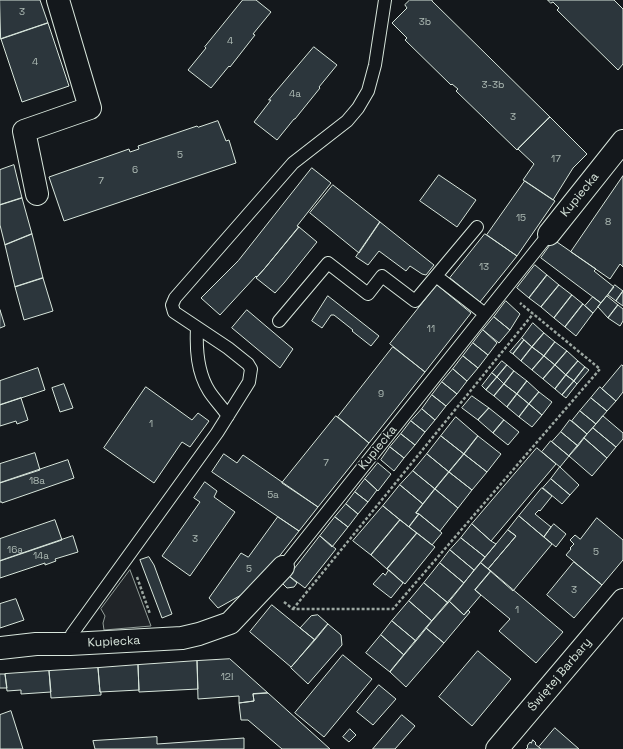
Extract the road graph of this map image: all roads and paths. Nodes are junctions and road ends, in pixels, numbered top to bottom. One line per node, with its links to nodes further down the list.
1 (58, 0): 4 (street)
2 (384, 0): 12 (lane)
3 (623, 141): 6 (street, Kupiecka)
4 (37, 194)
5 (477, 227): 7 (lane)
6 (549, 234): 8 (lane, Kupiecka)
7 (436, 276): 9 (lane); 11 (lane)
8 (504, 290): 9 (lane, Kupiecka); 10 (path)
9 (485, 314): 15 (lane, Kupiecka)
10 (533, 314): 18 (path); 18 (path)
11 (279, 321)
12 (197, 328): 13 (lane); 13 (lane, Kupiecka)
13 (228, 416): 14 (lane, Kupiecka)
14 (129, 554): 19 (path); 20 (lane, Kupiecka)
15 (283, 567): 16 (street, Kupiecka)
16 (264, 587): 18 (path); 19 (street, Kupiecka)
17 (623, 600): 22 (street, Świętej Barbary)
18 (293, 609)
19 (159, 639): 20 (street, Kupiecka)
20 (70, 644): 21 (street, Kupiecka)
21 (0, 648)
22 (497, 749)

